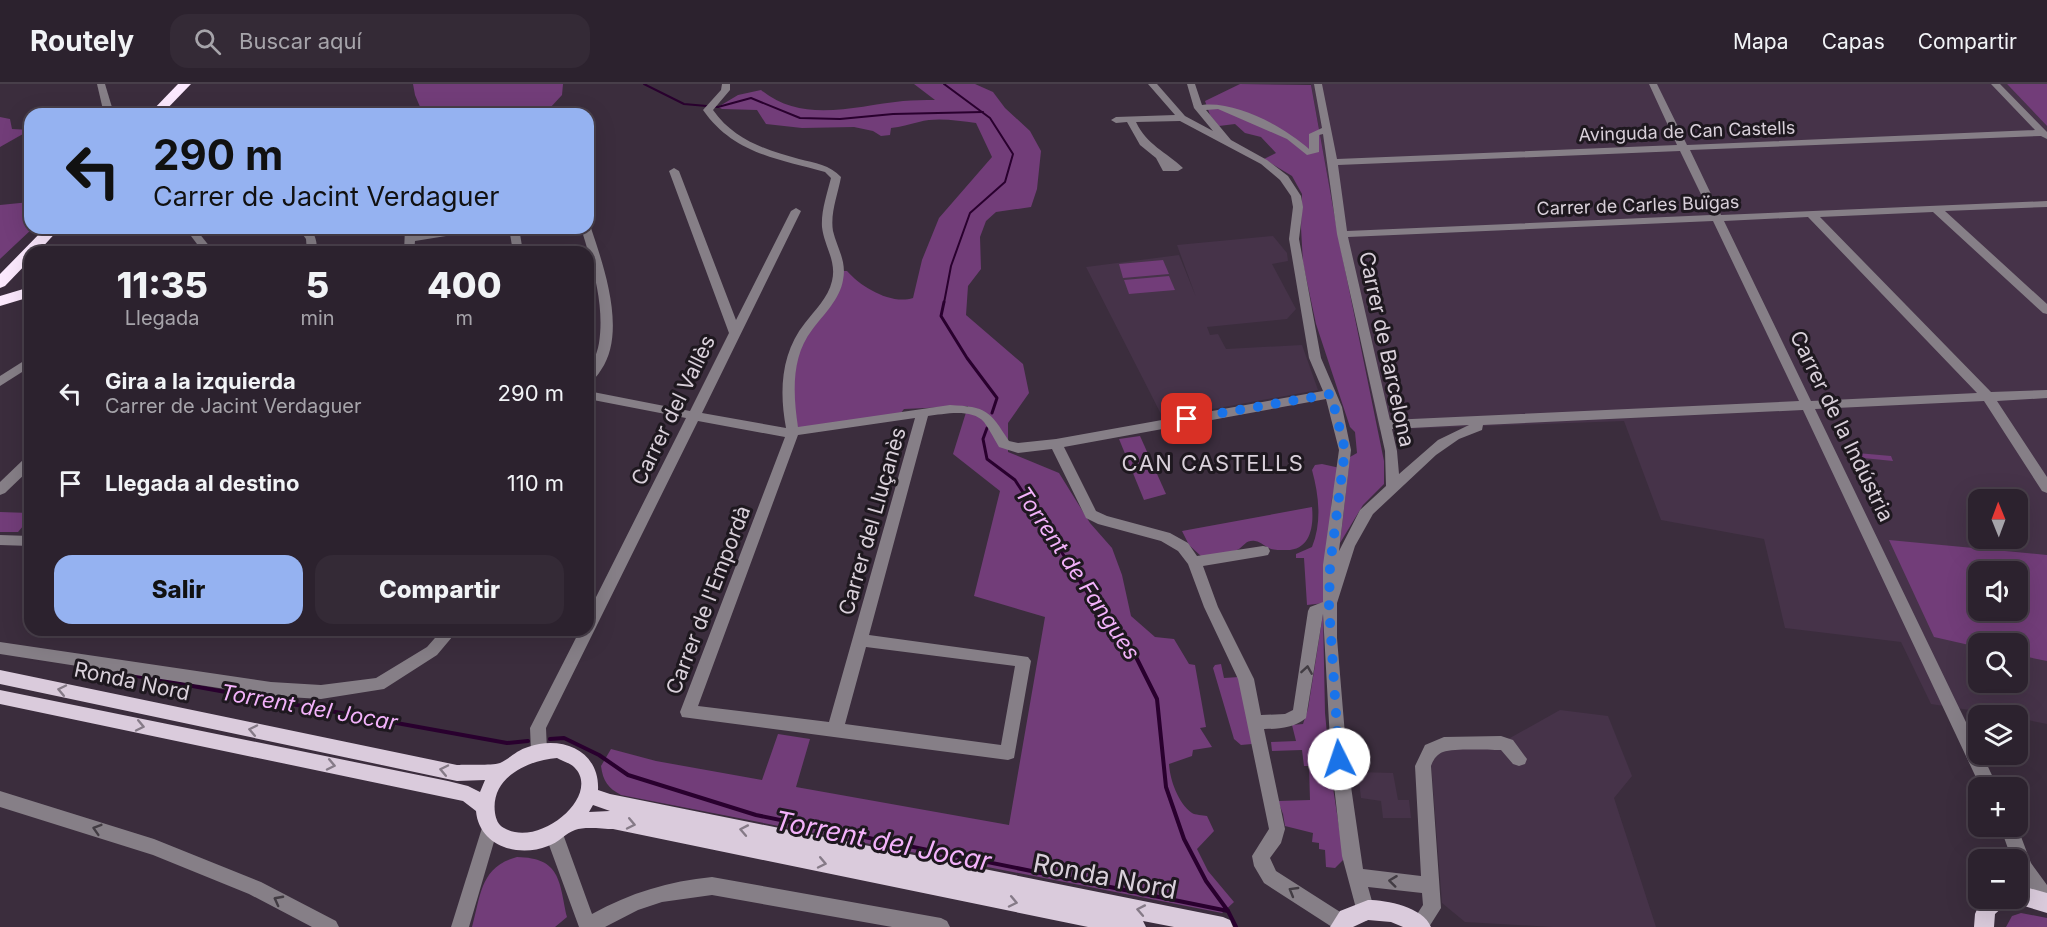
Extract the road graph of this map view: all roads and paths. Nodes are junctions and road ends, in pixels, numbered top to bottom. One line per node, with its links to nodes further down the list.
1 (101, 84): 10 (street)
2 (185, 84): 11 (highway)
3 (193, 84): 12 (highway)
4 (1152, 84): 14 (street)
5 (1191, 84): 13 (street)
6 (1318, 84): 17 (street, Carrer de Barcelona)
7 (1653, 84): 20 (street, Carrer de la Indústria)
8 (1995, 84): 18 (street)
9 (726, 85): 57 (street)
10 (107, 108)
11 (161, 108)
12 (170, 108)
13 (1199, 108): 17 (street); 19 (street)
14 (1176, 118): 15 (street); 19 (street)
15 (1130, 119): 16 (street); 21 (street)
16 (1116, 120)
17 (1327, 129): 22 (street, Carrer de Barcelona)
18 (2045, 135): 20 (street, Avinguda de Can Castells)
19 (1234, 147): 48 (street)
20 (1683, 148): 22 (street, Avinguda de Can Castells); 28 (street, Carrer de la Indústria)
21 (1160, 156)
22 (1333, 162): 31 (street, Carrer de Barcelona)
23 (674, 171): 44 (street)
24 (2047, 204): 25 (street, Carrer de Carles Buïgas)
25 (1935, 208): 27 (street, Carrer de Carles Buïgas); 43 (street)
26 (796, 211): 44 (street, Carrer del Vallès)
27 (1810, 214): 28 (street, Carrer de Carles Buïgas); 51 (street)
28 (1718, 218): 31 (street, Carrer de Carles Buïgas); 52 (street, Carrer de la Indústria)
29 (49, 234): 32 (highway)
30 (195, 234): 33 (street)
31 (1342, 234): 56 (street, Carrer de Barcelona)
32 (37, 246)
33 (204, 246)
34 (594, 254): 46 (street)
35 (24, 259): 37 (highway); 38 (highway); 40 (highway)
36 (24, 259): 39 (highway)
37 (0, 268)
38 (24, 280)
39 (0, 283)
40 (0, 290)
41 (24, 294): 42 (highway)
42 (0, 300)
43 (2047, 310)
44 (735, 333): 54 (street, Carrer del Vallès)
45 (24, 365): 47 (street)
46 (594, 370)
47 (0, 382)
48 (1331, 394): 58 (street); 67 (street)
49 (2047, 394): 51 (street)
50 (594, 396): 54 (street)
51 (1988, 397): 52 (street); 61 (street)
52 (1806, 404): 55 (street); 80 (street, Carrer de la Indústria)
53 (923, 413): 57 (street); 58 (street); 71 (street, Carrer del Lluçanès)
54 (694, 416): 57 (street); 68 (street, Carrer del Vallès)
55 (1506, 420): 56 (street); 60 (street)
56 (1385, 425): 60 (street, Carrer de Barcelona)
57 (793, 433): 76 (street, Carrer de l'Empordà)
58 (1056, 444): 66 (street)
59 (24, 467): 62 (street)
60 (1393, 488): 67 (street)
61 (2047, 488)
62 (0, 490)
63 (0, 540): 64 (street)
64 (24, 541)
65 (1263, 551): 66 (street)
66 (1194, 562): 75 (street)
67 (1329, 606): 75 (street, one-way to 67); 88 (street)
68 (594, 617)
69 (446, 636): 72 (street)
70 (584, 636): 77 (street, Carrer del Vallès)
71 (860, 640): 76 (street, Carrer del Lluçanès); 76 (street, Carrer del Lluçanès)
72 (5, 649)
73 (0, 677): 79 (main road, Ronda Nord, one-way to 73)
74 (0, 697): 83 (main road, Ronda Nord, one-way to 83)
75 (1255, 722): 94 (street, one-way to 75)
76 (835, 730)
77 (539, 751): 79 (main road); 81 (main road)
78 (1519, 759): 89 (street)
79 (502, 771): 83 (main road)
80 (1985, 777)
81 (589, 795): 84 (main road); 102 (main road, Ronda Nord, one-way to 81)
82 (0, 799): 97 (street, one-way to 82)
83 (484, 806): 85 (main road)
84 (573, 821): 86 (main road); 101 (main road, Ronda Nord, one-way to 101)
85 (490, 828): 86 (main road); 98 (street)
86 (554, 834): 99 (street)
87 (2028, 874): 91 (street)
88 (1356, 877): 89 (street, one-way to 88); 93 (street)
89 (1431, 886): 95 (street)
90 (2028, 897): 91 (main road)
91 (2047, 901)
92 (1987, 909): 96 (main road)
93 (1366, 912): 94 (main road); 95 (main road)
94 (1341, 925)
95 (1420, 926)
96 (1983, 926)
97 (330, 927)
98 (460, 927)
99 (588, 927): 100 (street)
100 (940, 927)
101 (1136, 927)
102 (1221, 927)

